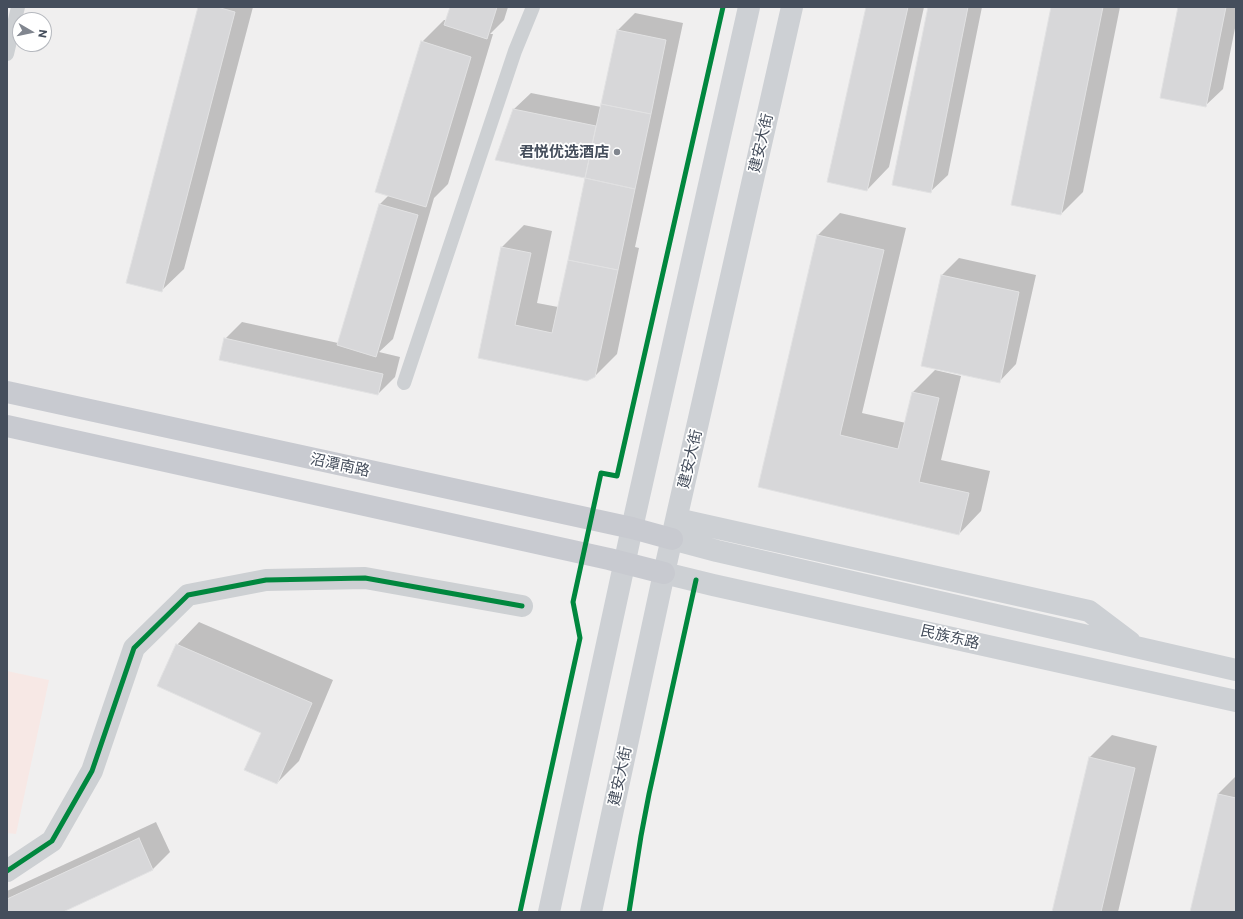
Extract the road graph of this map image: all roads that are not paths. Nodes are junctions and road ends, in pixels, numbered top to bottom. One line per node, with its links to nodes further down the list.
1 (18, 7): 5 (lane)
2 (533, 7): 6 (lane)
3 (748, 7): 9 (main road)
4 (792, 7): 10 (main road, 建安大街)
5 (7, 54)
6 (404, 383)
7 (7, 392): 9 (main road, 沼潭南路)
8 (7, 426): 11 (main road)
9 (632, 528): 10 (main road, 沼潭南路); 11 (main road)
10 (674, 529): 12 (main road, 建安大街); 14 (main road)
11 (625, 563): 12 (main road); 17 (main road)
12 (664, 573): 15 (main road, 民族东路); 18 (main road, 建安大街)
13 (522, 606): 16 (street)
14 (1236, 670)
15 (1236, 701)
16 (7, 872)
17 (549, 912)
18 (591, 912)

